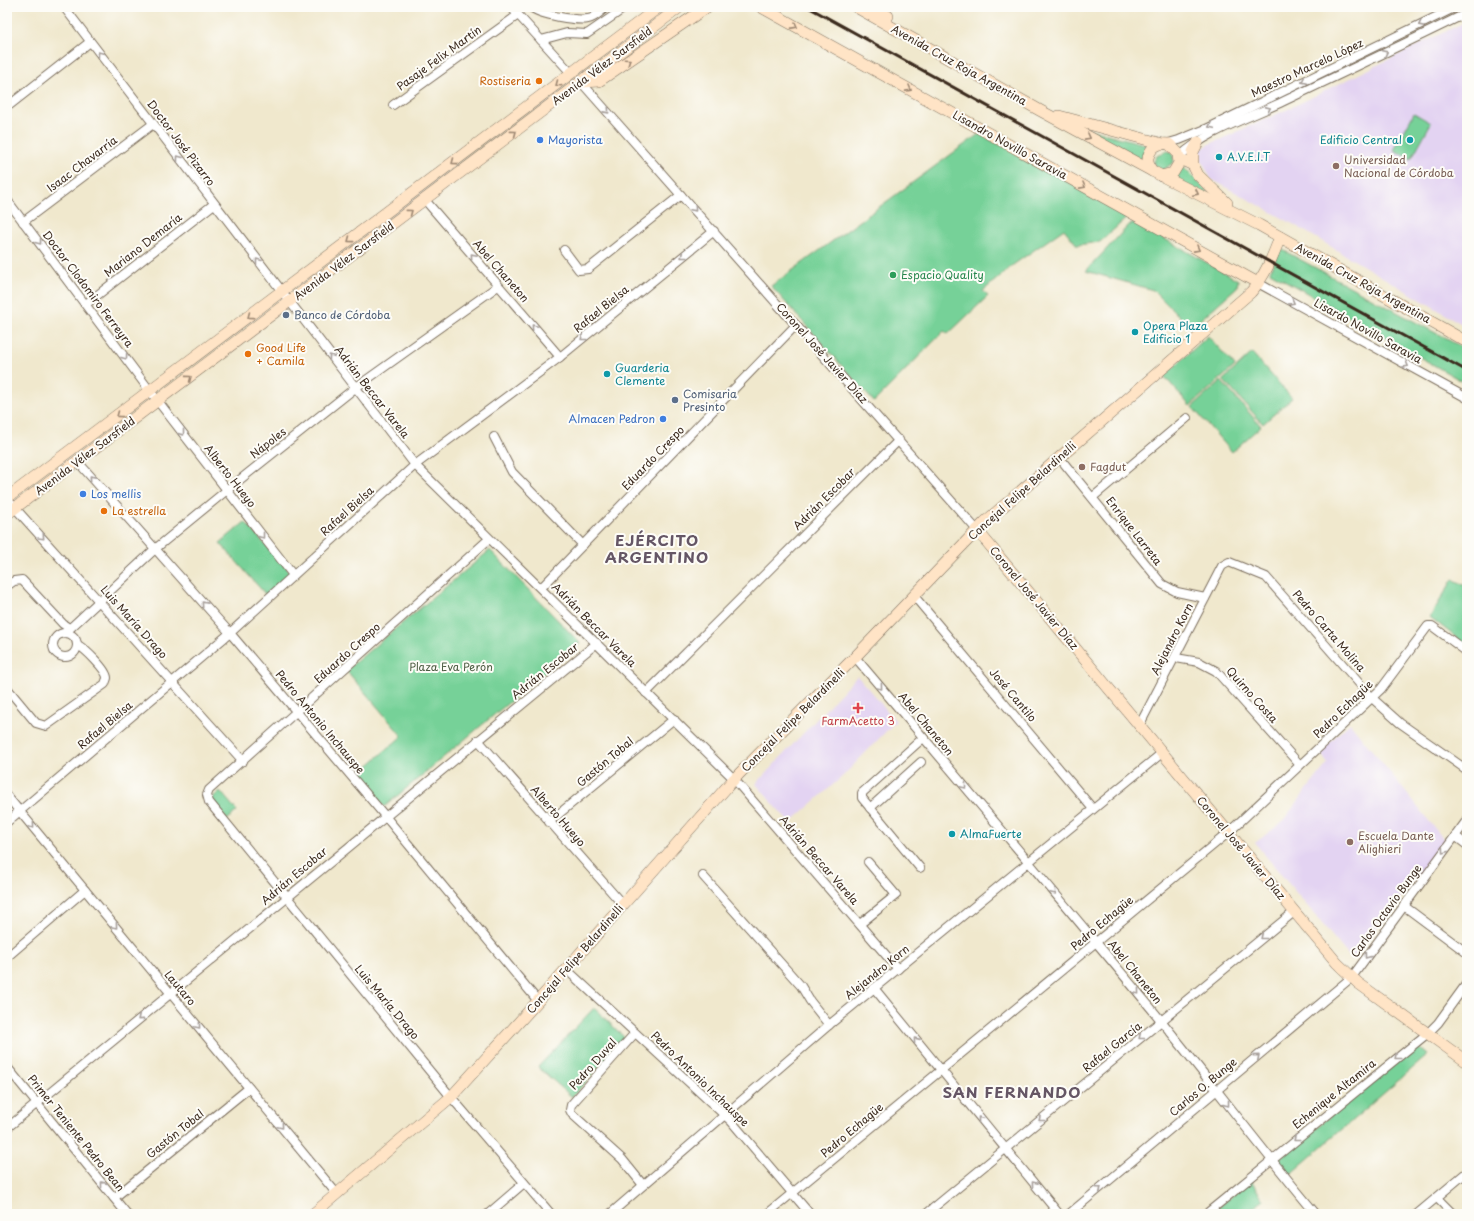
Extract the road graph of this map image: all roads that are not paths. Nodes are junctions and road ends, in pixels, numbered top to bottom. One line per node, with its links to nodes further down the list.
1 (64, 7): 16 (street, Doctor José Pizarro)
2 (511, 7): 14 (street)
3 (531, 7): 4 (street)
4 (606, 7)
5 (626, 7): 15 (street)
6 (659, 7): 18 (main road, Avenida Vélez Sarsfield)
7 (680, 7): 19 (main road, Avenida Vélez Sarsfield)
8 (707, 7): 19 (main road, one-way to 8)
9 (761, 7): 38 (main road, Lisandro Novillo Saravia, one-way to 38)
10 (856, 7): 17 (main road, Avenida Cruz Roja Argentina)
11 (872, 7): 17 (main road)
12 (1456, 7): 25 (street, Maestro Marcelo López, one-way to 25)
13 (1467, 13): 24 (street, Maestro Marcelo López, one-way to 13)
14 (518, 15): 15 (street); 20 (street, Pasaje Felix Martín)
15 (541, 40): 18 (street)
16 (90, 42): 21 (street); 23 (street, Doctor José Pizarro, one-way to 16)
17 (959, 65): 22 (main road, Avenida Cruz Roja Argentina)
18 (571, 74): 40 (main road, Avenida Vélez Sarsfield, one-way to 40)
19 (582, 82): 29 (street, Coronel José Javier Díaz, one-way to 29); 31 (main road, Avenida Vélez Sarsfield, one-way to 19)
20 (393, 105)
21 (7, 107)
22 (1041, 112): 25 (main road, Avenida Cruz Roja Argentina); 28 (main road, Avenida Cruz Roja Argentina, one-way to 28)
23 (153, 124): 32 (street, Doctor José Pizarro, one-way to 23); 33 (street, Isaac Chavarría)
24 (1198, 142): 26 (street, Maestro Marcelo López); 27 (main road)
25 (1164, 144): 26 (main road); 28 (main road)
26 (1180, 158): 27 (main road); 28 (main road)
27 (1193, 165): 34 (main road, Avenida Cruz Roja Argentina)
28 (1157, 174): 34 (main road, Avenida Cruz Roja Argentina, one-way to 34)
29 (682, 195): 35 (street, Coronel José Javier Díaz, one-way to 35); 37 (street)
30 (7, 200): 33 (street, Doctor Clodomiro Ferreyra)
31 (425, 200): 39 (street, Abel Chaneton, one-way to 31); 41 (main road, Avenida Vélez Sarsfield, one-way to 31)
32 (214, 204): 40 (street, Doctor José Pizarro, one-way to 32); 42 (street, Mariano Demaría)
33 (24, 222): 42 (street, Doctor Clodomiro Ferreyra, one-way to 42)
34 (1259, 225): 36 (main road, Avenida Cruz Roja Argentina)
35 (714, 231): 43 (street, Coronel José Javier Díaz); 45 (street, Rafael Bielsa, one-way to 45)
36 (1280, 237): 38 (main road, Concejal Felipe Belardinelli); 44 (main road, Avenida Cruz Roja Argentina)
37 (564, 250)
38 (1258, 283): 48 (street, Lisardo Novillo Saravia, one-way to 48); 53 (main road, Concejal Felipe Belardinelli)
39 (498, 286): 45 (street, Abel Chaneton, one-way to 39); 46 (street, Nápoles)
40 (282, 292): 41 (street, Adrián Beccar Varela); 47 (main road, Avenida Vélez Sarsfield, one-way to 47)
41 (289, 302): 46 (street, Adrián Beccar Varela, one-way to 41); 49 (main road, Avenida Vélez Sarsfield, one-way to 41)
42 (86, 304): 47 (street, Doctor Clodomiro Ferreyra, one-way to 47)
43 (796, 325): 52 (street, Coronel José Javier Díaz); 62 (street, Eduardo Crespo)
44 (1467, 342)
45 (560, 357): 55 (street, Rafael Bielsa)
46 (355, 388): 55 (street, Adrián Beccar Varela); 56 (street, Nápoles)
47 (150, 391): 49 (street, Alberto Hueyo); 58 (main road, Avenida Vélez Sarsfield, one-way to 58)
48 (1467, 398)
49 (158, 402): 54 (main road, Avenida Vélez Sarsfield); 56 (street, Alberto Hueyo, one-way to 56)
50 (1187, 418): 57 (street)
51 (494, 436): 62 (street)
52 (898, 440): 60 (street, Coronel José Javier Díaz); 80 (street, Adrián Escobar)
53 (1059, 457): 57 (street, Enrique Larreta); 60 (main road, Concejal Felipe Belardinelli)
54 (78, 462): 59 (main road, Avenida Vélez Sarsfield); 63 (street, Pedro Antonio Inchauspe, one-way to 54)
55 (415, 465): 61 (street, Adrián Beccar Varela); 65 (street, Rafael Bielsa)
56 (226, 490): 63 (street, Nápoles); 65 (street, Alberto Hueyo, one-way to 65)
57 (1093, 497): 69 (street, Enrique Larreta)
58 (7, 499): 59 (street, Luis María Drago)
59 (11, 512): 70 (street, Luis María Drago, one-way to 70)
60 (977, 530): 68 (main road, Concejal Felipe Belardinelli); 84 (main road, Coronel José Javier Díaz)
61 (490, 539): 67 (street, Adrián Beccar Varela); 82 (street, Eduardo Crespo)
62 (583, 546): 67 (street, Eduardo Crespo)
63 (156, 549): 70 (street, Nápoles); 72 (street, Pedro Antonio Inchauspe, one-way to 63)
64 (1225, 563): 69 (street, Alejandro Korn); 81 (street, Pedro Carta Molina)
65 (293, 575): 72 (street, Rafael Bielsa)
66 (7, 586): 71 (street)
67 (541, 588): 73 (street, Adrián Beccar Varela)
68 (914, 596): 76 (main road, Concejal Felipe Belardinelli); 96 (street, José Cantilo)
69 (1206, 598): 77 (street, Alejandro Korn)
70 (99, 600): 71 (street, Nápoles); 78 (street, Luis María Drago)
71 (67, 630): 74 (street); 74 (street, Nápoles)
72 (230, 633): 78 (street, Rafael Bielsa); 82 (street, Pedro Antonio Inchauspe)
73 (597, 643): 80 (street, Adrián Beccar Varela); 86 (street, Adrián Escobar)
74 (78, 645): 79 (street)
75 (1467, 652): 81 (street, Pedro Echagüe)
76 (855, 657): 85 (street, Abel Chaneton, one-way to 85); 92 (main road, Concejal Felipe Belardinelli)
77 (1176, 658): 84 (street, Alejandro Korn); 90 (street, Quirno Costa)
78 (173, 682): 88 (street, Luis María Drago); 97 (street, Rafael Bielsa)
79 (7, 688)
80 (646, 693): 83 (street, Adrián Beccar Varela)
81 (1372, 698): 90 (street, Pedro Echagüe); 91 (street, Pedro Carta Molina)
82 (298, 712): 88 (street, Eduardo Crespo); 98 (street, Pedro Antonio Inchauspe)
83 (674, 720): 92 (street, Adrián Beccar Varela); 101 (street, Gastón Tobal)
84 (1140, 726): 87 (main road, Coronel José Javier Díaz)
85 (923, 738): 95 (street); 106 (street, Abel Chaneton, one-way to 106)
86 (478, 740): 98 (street, Adrián Escobar); 101 (street, Alberto Hueyo)
87 (1162, 753): 96 (street, Alejandro Korn); 102 (main road, Coronel José Javier Díaz)
88 (243, 761): 94 (street, Eduardo Crespo)
89 (921, 762): 95 (street)
90 (1300, 765): 102 (street, Pedro Echagüe)
91 (1467, 770)
92 (734, 779): 111 (main road, Concejal Felipe Belardinelli); 114 (street, Adrián Beccar Varela)
93 (7, 796): 97 (street, Lautaro)
94 (209, 802): 110 (street, Luis María Drago)
95 (870, 808): 107 (street)
96 (1093, 809): 106 (street, Alejandro Korn)
97 (19, 811): 100 (street, Rafael Bielsa); 109 (street, Lautaro, one-way to 109)
98 (385, 816): 110 (street, Adrián Escobar); 124 (street, Pedro Antonio Inchauspe)
99 (1467, 820): 103 (street, Carlos Octavio Bunge)
100 (7, 822)
101 (549, 822): 111 (street, Alberto Hueyo)
102 (1228, 832): 113 (main road, Coronel José Javier Díaz); 115 (street, Pedro Echagüe)
103 (1455, 836): 104 (street); 112 (street, Carlos Octavio Bunge, one-way to 112)
104 (1467, 845)
105 (868, 862): 114 (street)
106 (1029, 862): 115 (street, Abel Chaneton, one-way to 115); 119 (street, Alejandro Korn)
107 (920, 868)
108 (703, 876): 126 (street)
109 (85, 890): 117 (street); 123 (street, Lautaro, one-way to 123)
110 (286, 897): 123 (street, Adrián Escobar); 134 (street, Luis María Drago)
111 (623, 905): 118 (main road, Concejal Felipe Belardinelli)
112 (1404, 906): 116 (street); 120 (street, Carlos Octavio Bunge, one-way to 120)
113 (1294, 912): 120 (main road, Coronel José Javier Díaz); 125 (street, Rafael García, one-way to 125)
114 (860, 924): 119 (street, Adrián Beccar Varela)
115 (1096, 942): 125 (street, Abel Chaneton, one-way to 125); 131 (street, Pedro Echagüe)
116 (1467, 953)
117 (7, 957)
118 (566, 969): 124 (main road, Concejal Felipe Belardinelli); 127 (street, Pedro Antonio Inchauspe)
119 (898, 969): 122 (street, Alejandro Korn)
120 (1352, 977): 128 (main road, Coronel José Javier Díaz); 133 (street, Carlos O. Bunge, one-way to 120)
121 (1467, 983): 128 (street, Echenique Altamira)
122 (874, 988): 126 (street, Alejandro Korn); 131 (street, one-way to 122)
123 (170, 993): 132 (street, Lautaro, one-way to 132); 135 (street, Adrián Escobar, one-way to 135)
124 (538, 1001): 134 (main road, Concejal Felipe Belardinelli)
125 (1161, 1021): 133 (street, Abel Chaneton); 138 (street, Rafael García, one-way to 138)
126 (829, 1024): 136 (street, Alejandro Korn)
127 (635, 1033): 136 (street, Pedro Antonio Inchauspe); 142 (street, Pedro Duval)
128 (1428, 1033): 129 (main road, Coronel José Javier Díaz); 139 (street, Echenique Altamira, one-way to 139)
129 (1467, 1062)
130 (7, 1067): 135 (street, Primer Teniente Pedro Bean)
131 (940, 1071): 138 (street, one-way to 131); 143 (street, Pedro Echagüe)
132 (249, 1088): 144 (street, Lautaro, one-way to 144); 145 (street, Gastón Tobal)
133 (1216, 1091): 139 (street, Abel Chaneton, one-way to 139); 156 (street, Carlos O. Bunge, one-way to 133)
134 (451, 1097): 141 (street, Luis María Drago); 144 (main road, Concejal Felipe Belardinelli)
135 (37, 1103): 137 (street, Adrián Escobar); 145 (street, Primer Teniente Pedro Bean, one-way to 135)
136 (724, 1114): 142 (street, Alejandro Korn); 143 (street, Pedro Antonio Inchauspe)
137 (7, 1128)
138 (1005, 1149): 154 (street, Rafael García); 155 (street, one-way to 138)
139 (1270, 1160): 157 (street, Echenique Altamira); 158 (street, Abel Chaneton)
140 (1467, 1172): 146 (street)
141 (524, 1183): 149 (street); 150 (street, Luis María Drago)
142 (643, 1185): 151 (street, Alejandro Korn)
143 (792, 1193): 152 (street, Pedro Echagüe); 153 (street, Pedro Antonio Inchauspe)
144 (337, 1194): 148 (main road, Concejal Felipe Belardinelli)
145 (114, 1198): 147 (street, Primer Teniente Pedro Bean)
146 (1437, 1198): 159 (street); 160 (street)
147 (127, 1214)
148 (313, 1214)
149 (488, 1214)
150 (551, 1214)
151 (610, 1214)
152 (767, 1214)
153 (810, 1214)
154 (926, 1214)
155 (1059, 1214)
156 (1069, 1214)
157 (1206, 1214)
158 (1316, 1214)
159 (1417, 1214)
160 (1453, 1214)

